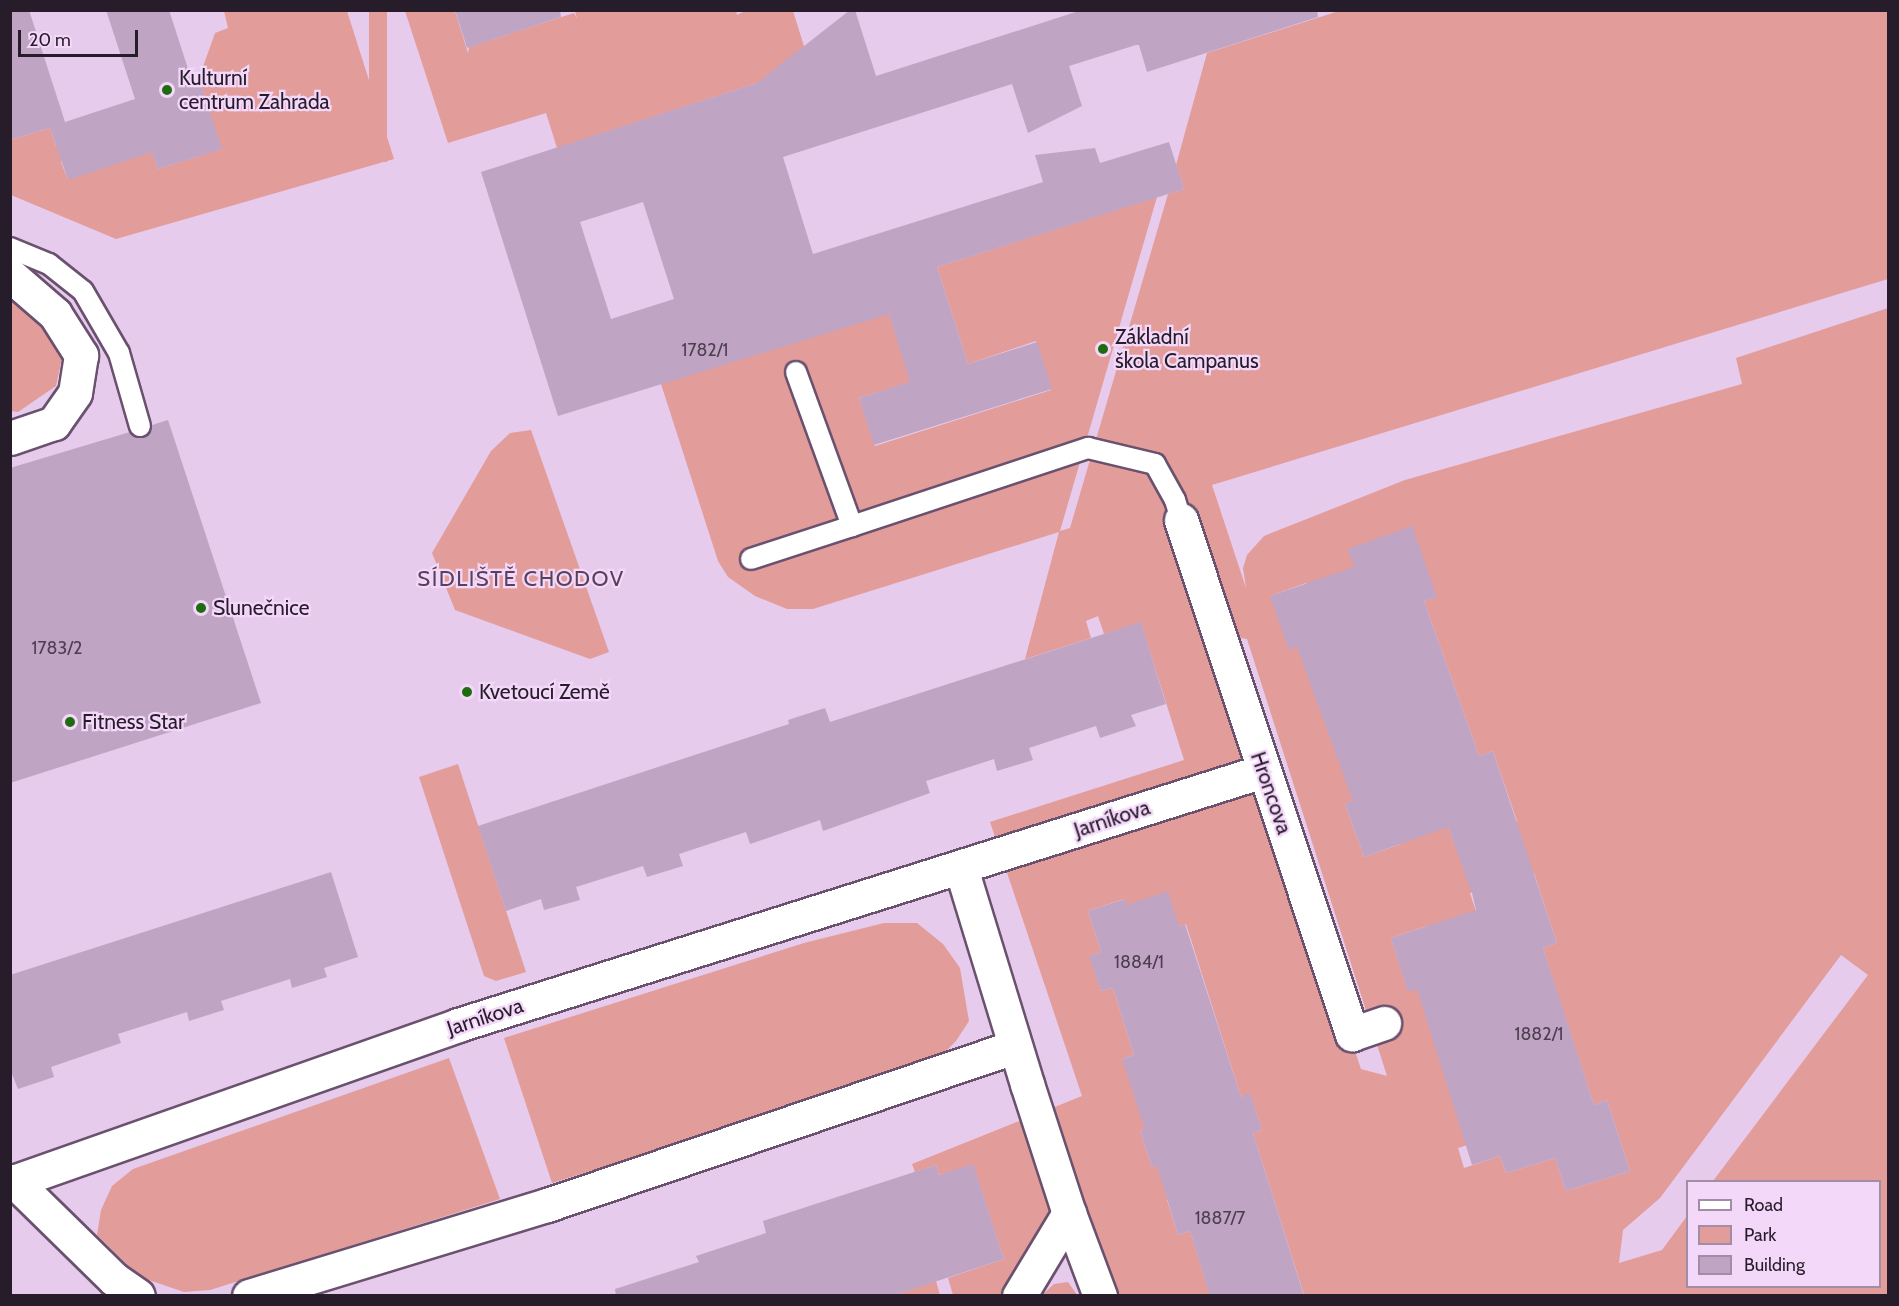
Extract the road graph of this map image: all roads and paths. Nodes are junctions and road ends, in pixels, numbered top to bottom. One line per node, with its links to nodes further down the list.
1 (10, 248): 4 (lane)
2 (10, 275): 5 (street)
3 (796, 372): 7 (lane)
4 (140, 426)
5 (10, 438)
6 (1181, 520): 7 (lane); 9 (street, Hroncova)
7 (852, 526): 8 (lane)
8 (751, 560)
9 (1263, 771): 10 (street, Jarníkova); 11 (street, Hroncova)
10 (961, 868): 12 (street); 13 (street, Jarníkova)
11 (1384, 1023)
12 (1015, 1047): 14 (street); 16 (street)
13 (12, 1182): 15 (street, Jarníkova)
14 (1069, 1213): 17 (street); 18 (street)
15 (138, 1296)
16 (249, 1296)
17 (1019, 1296)
18 (1100, 1296)

